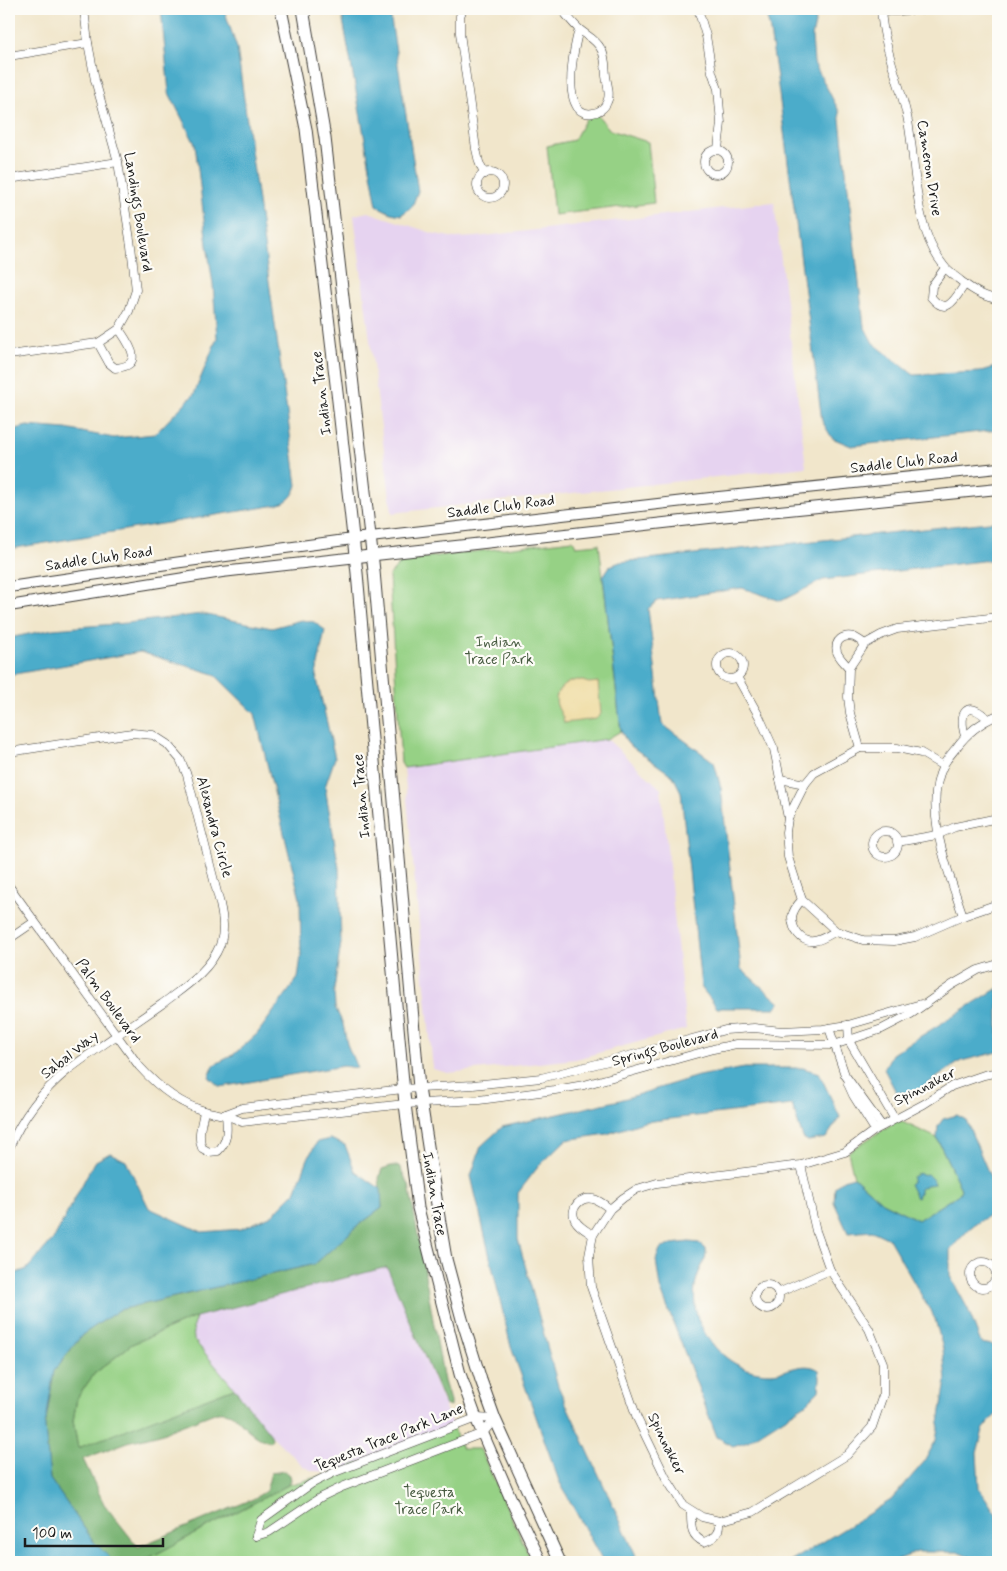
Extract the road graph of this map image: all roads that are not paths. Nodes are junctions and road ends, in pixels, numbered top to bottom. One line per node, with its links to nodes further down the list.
1 (84, 9): 10 (street, Landings Boulevard)
2 (281, 9): 25 (main road, Indian Trace)
3 (303, 9): 24 (main road, Indian Trace)
4 (463, 9): 14 (street)
5 (560, 9): 9 (street)
6 (698, 9): 12 (street)
7 (932, 9): 8 (street)
8 (881, 10): 16 (street, Cameron Drive)
9 (579, 29): 9 (street)
10 (88, 43): 11 (street); 13 (street, Landings Boulevard)
11 (9, 56)
12 (718, 149)
13 (118, 162): 15 (street); 19 (street, Landings Boulevard)
14 (484, 174)
15 (9, 179)
16 (945, 268): 17 (street, Cameron Drive); 17 (street)
17 (965, 284): 18 (street, Cameron Drive)
18 (998, 299)
19 (119, 329): 20 (street, Landings Boulevard); 20 (street)
20 (98, 343): 21 (street, Landings Boulevard)
21 (9, 354)
22 (998, 468): 24 (street, Saddle Club Road)
23 (998, 489): 26 (street, Saddle Club Road)
24 (370, 538): 25 (street, Saddle Club Road); 26 (main road, Indian Trace)
25 (353, 540): 27 (main road, Indian Trace); 28 (street, Saddle Club Road)
26 (372, 557): 27 (street, Saddle Club Road); 61 (main road, Indian Trace)
27 (355, 559): 29 (street, Saddle Club Road); 62 (main road, Indian Trace)
28 (9, 587)
29 (9, 606)
30 (998, 617): 31 (street)
31 (865, 644): 32 (street); 32 (street)
32 (849, 668): 37 (street)
33 (738, 677): 40 (street)
34 (998, 715): 35 (street)
35 (988, 719): 36 (street); 36 (street)
36 (965, 736): 39 (street)
37 (860, 748): 39 (street); 41 (street)
38 (9, 752): 57 (street, Alexandra Circle)
39 (943, 766): 44 (street)
40 (780, 779): 41 (street); 42 (street)
41 (805, 784): 42 (street)
42 (788, 818): 47 (street)
43 (998, 818): 44 (street)
44 (937, 835): 45 (street); 49 (street)
45 (897, 842)
46 (9, 886): 50 (street, Palm Boulevard)
47 (802, 900): 51 (street); 51 (street)
48 (998, 904): 49 (street)
49 (963, 916): 51 (street)
50 (34, 922): 52 (street); 57 (street, Palm Boulevard)
51 (836, 931)
52 (9, 939)
53 (998, 964): 54 (street, Springs Boulevard)
54 (925, 1003): 55 (street, Springs Boulevard); 58 (street, Springs Boulevard)
55 (848, 1025): 56 (street, Springs Boulevard); 58 (street, Spinnaker)
56 (829, 1028): 59 (street); 61 (street, Springs Boulevard)
57 (118, 1036): 66 (street, Palm Boulevard); 71 (street, Sabal Way)
58 (849, 1041): 59 (street, Springs Boulevard); 69 (street, Spinnaker)
59 (834, 1045): 64 (street, Springs Boulevard); 70 (street)
60 (998, 1072): 69 (street, Spinnaker)
61 (419, 1088): 62 (street, Springs Boulevard); 64 (main road, Indian Trace)
62 (403, 1089): 63 (street, Palm Boulevard); 65 (main road, Indian Trace)
63 (291, 1103): 67 (street, Palm Boulevard); 68 (street)
64 (421, 1103): 65 (street, Springs Boulevard); 78 (main road, Indian Trace)
65 (405, 1104): 68 (street, Palm Boulevard); 77 (main road, Indian Trace)
66 (204, 1111): 67 (street, Palm Boulevard); 67 (street)
67 (226, 1114): 68 (street, Palm Boulevard)
68 (292, 1118)
69 (894, 1118): 70 (street, Spinnaker)
70 (878, 1128): 72 (street, Spinnaker)
71 (9, 1148)
72 (801, 1164): 73 (street, Spinnaker); 75 (street)
73 (610, 1209): 74 (street, Spinnaker); 74 (street)
74 (594, 1235): 80 (street, Spinnaker)
75 (830, 1270): 76 (street); 81 (street)
76 (778, 1292)
77 (476, 1418): 78 (street, Tequesta Trace Park Lane); 79 (main road, Indian Trace); 79 (street, Tequesta Trace Park Lane)
78 (496, 1419): 79 (street, Tequesta Trace Park Lane); 83 (main road, Indian Trace)
79 (483, 1433): 82 (main road, Indian Trace)
80 (691, 1511): 81 (street, Spinnaker); 81 (street)
81 (719, 1521)
82 (541, 1562)
83 (560, 1562)

